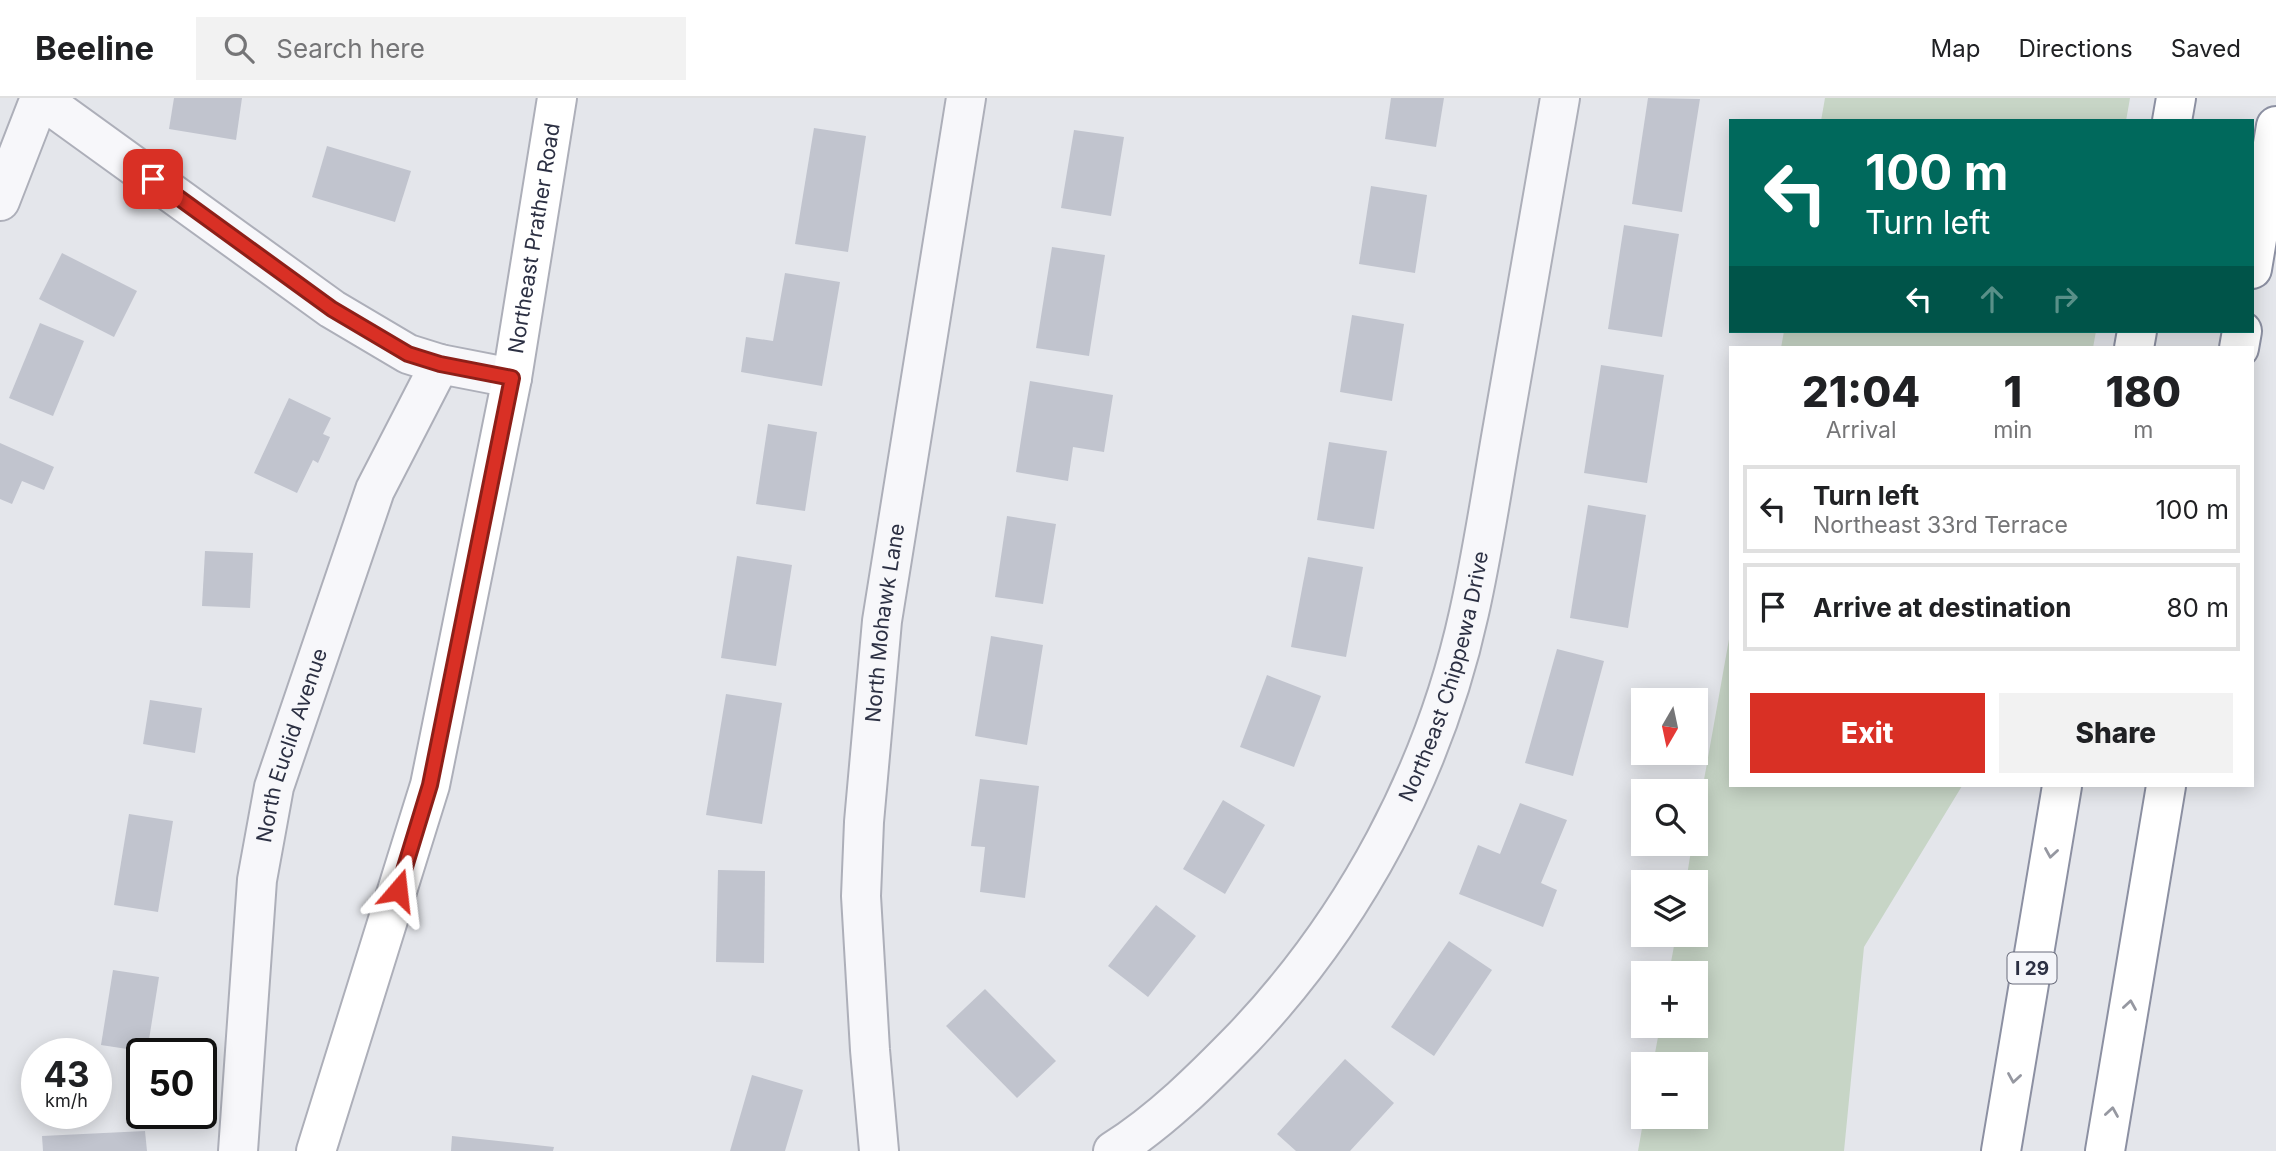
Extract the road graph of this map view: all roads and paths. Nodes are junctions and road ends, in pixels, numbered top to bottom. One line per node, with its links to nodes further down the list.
1 (40, 98): 8 (street); 10 (street)
2 (557, 98): 11 (main road, Northeast Prather Road)
3 (966, 98): 16 (street, North Mohawk Lane)
4 (1560, 98): 17 (street, Northeast Chippewa Drive)
5 (2176, 98): 6 (main road)
6 (2172, 119)
7 (2276, 126): 9 (main road)
8 (0, 201)
9 (2254, 257)
10 (440, 364): 11 (street); 14 (street, North Euclid Avenue)
11 (512, 378): 15 (main road, Northeast Prather Road)
12 (2062, 787): 18 (main road, I 29, one-way to 18)
13 (2166, 787): 19 (main road, one-way to 13)
14 (238, 1151)
15 (316, 1151)
16 (879, 1151)
17 (1113, 1151)
18 (2001, 1151)
19 (2105, 1151)

